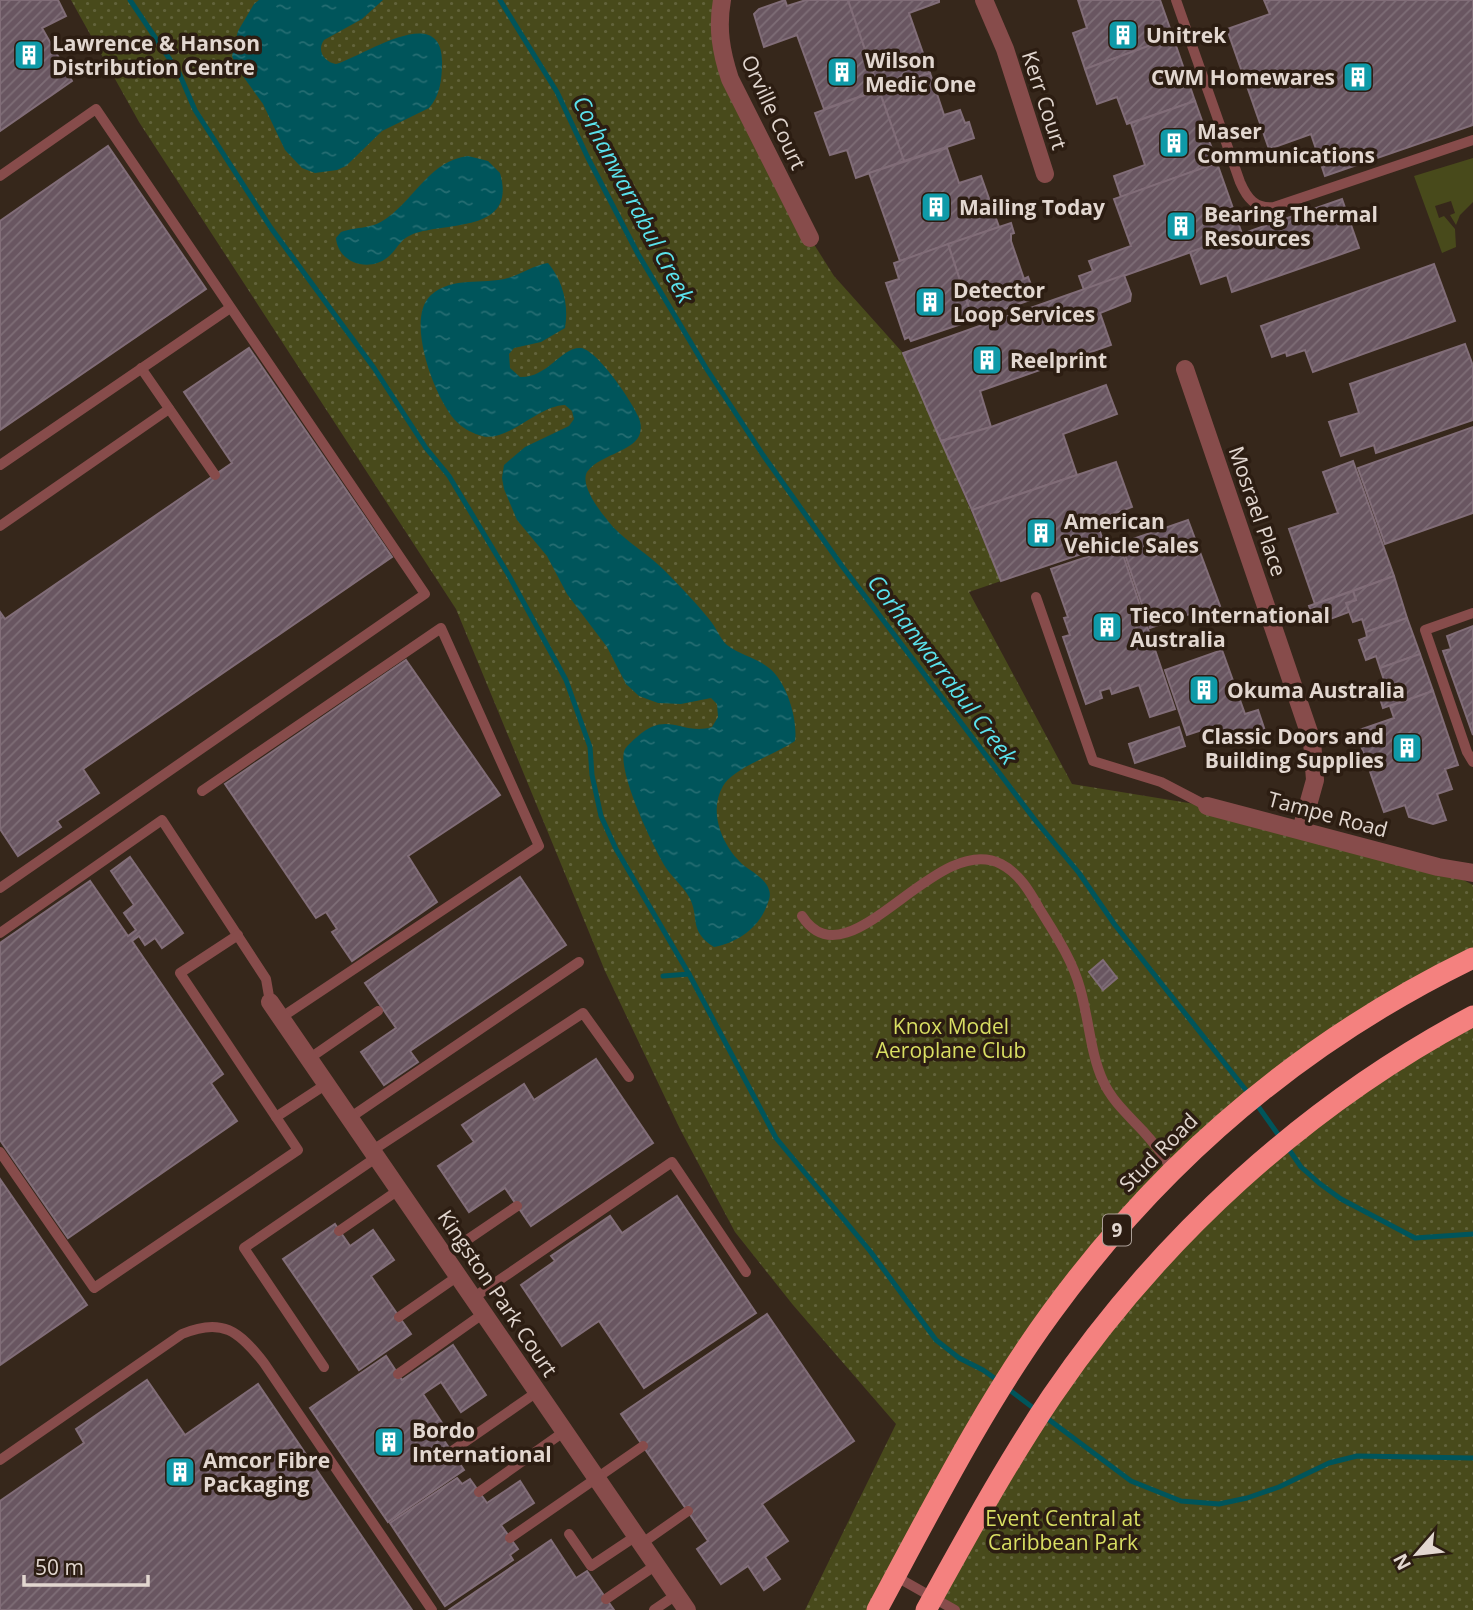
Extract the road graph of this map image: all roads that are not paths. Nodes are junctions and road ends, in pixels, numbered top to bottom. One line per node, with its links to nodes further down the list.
1 (722, 0): 9 (street, Orville Court)
2 (984, 0): 5 (street, Kerr Court)
3 (993, 0): 5 (street, Kerr Court)
4 (1176, 0): 6 (lane)
5 (1001, 40): 7 (street, Kerr Court)
6 (1473, 140)
7 (1045, 174)
8 (0, 176): 10 (lane)
9 (810, 237)
10 (230, 307): 11 (lane); 26 (lane)
11 (141, 368): 13 (lane); 14 (lane)
12 (1185, 369): 22 (street, Mosrael Place)
13 (169, 409): 15 (lane); 16 (lane)
14 (0, 465)
15 (215, 475)
16 (0, 526)
17 (1035, 597): 21 (lane)
18 (1473, 613): 19 (lane)
19 (1473, 762)
20 (202, 791): 35 (lane)
21 (1207, 806): 22 (street, Tampe Road)
22 (1301, 830): 23 (street, Tampe Road)
23 (1438, 867): 24 (street, Tampe Road); 25 (street, Tampe Road)
24 (1473, 873)
25 (1473, 885)
26 (0, 888)
27 (802, 916): 43 (lane)
28 (0, 933): 29 (lane)
29 (238, 935): 32 (lane); 39 (lane)
30 (1473, 958): 43 (highway, Stud Road / 9)
31 (579, 962): 40 (lane)
32 (270, 1002): 35 (street, Kingston Park Court)
33 (379, 1011): 36 (lane)
34 (1473, 1016): 70 (highway)
35 (282, 1017): 36 (street, Kingston Park Court)
36 (310, 1058): 38 (street, Kingston Park Court)
37 (629, 1077): 42 (lane)
38 (328, 1083): 39 (lane); 40 (street, Kingston Park Court)
39 (276, 1116): 41 (lane)
40 (351, 1117): 42 (street, Kingston Park Court)
41 (0, 1152)
42 (375, 1154): 44 (street, Kingston Park Court); 53 (lane)
43 (1172, 1169): 67 (highway, Stud Road / 9)
44 (400, 1189): 46 (lane); 47 (street, Kingston Park Court)
45 (517, 1206): 47 (lane)
46 (339, 1231)
47 (445, 1255): 49 (street, Kingston Park Court)
48 (746, 1272): 50 (lane)
49 (458, 1276): 50 (street, Kingston Park Court); 52 (lane)
50 (473, 1298): 51 (street, Kingston Park Court)
51 (484, 1313): 54 (lane); 55 (street, Kingston Park Court)
52 (399, 1317)
53 (324, 1367)
54 (398, 1374)
55 (537, 1392): 56 (street, Kingston Park Court); 58 (lane)
56 (565, 1431): 60 (street, Kingston Park Court); 61 (lane)
57 (643, 1446): 60 (lane)
58 (452, 1451)
59 (0, 1460): 71 (lane)
60 (597, 1479): 64 (lane); 65 (street, Kingston Park Court)
61 (479, 1492)
62 (688, 1511): 65 (lane)
63 (569, 1534): 65 (lane)
64 (510, 1538)
65 (639, 1540): 66 (street, Kingston Park Court)
66 (656, 1565): 68 (street, Kingston Park Court); 69 (lane)
67 (895, 1576): 70 (lane); 74 (highway, Stud Road / 9)
68 (676, 1595): 72 (lane); 73 (street, Kingston Park Court)
69 (606, 1599)
70 (930, 1603): 75 (lane)
71 (432, 1610)
72 (654, 1610)
73 (687, 1610)
74 (877, 1610)
75 (956, 1610)

